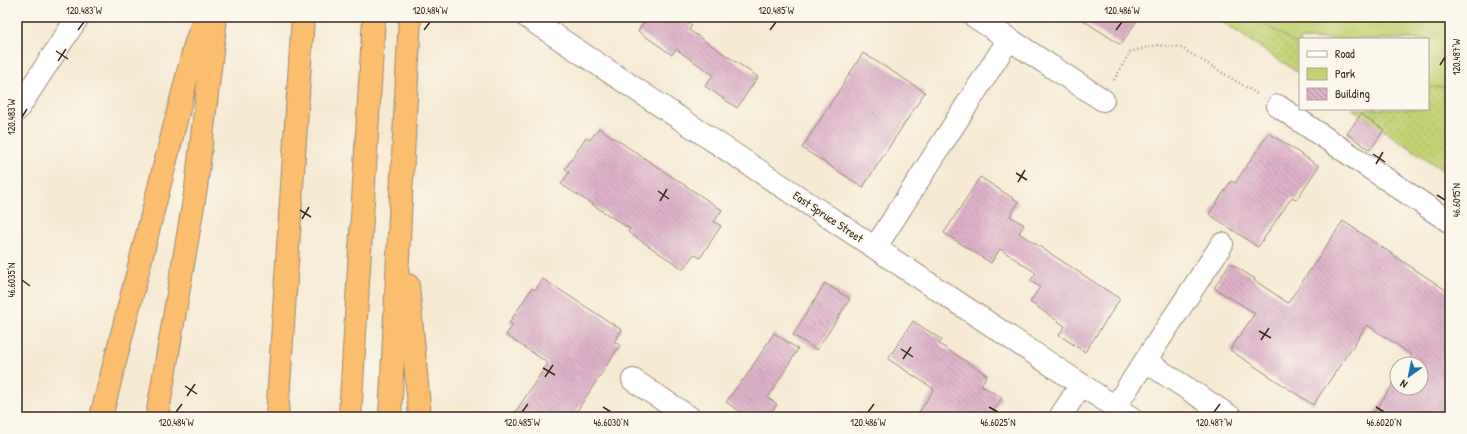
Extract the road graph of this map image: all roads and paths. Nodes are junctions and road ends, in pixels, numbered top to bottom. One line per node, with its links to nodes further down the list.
1 (78, 17): 10 (street)
2 (206, 17): 22 (highway)
3 (216, 17): 23 (highway)
4 (303, 17): 24 (highway)
5 (374, 17): 25 (highway)
6 (410, 17): 13 (highway)
7 (527, 17): 16 (street, East Spruce Street)
8 (975, 17): 9 (street)
9 (1009, 39): 11 (street); 16 (street)
10 (20, 99)
11 (1103, 100): 12 (path)
12 (1278, 106): 14 (street)
13 (401, 211): 26 (highway); 27 (highway)
14 (1450, 222)
15 (1222, 244): 17 (street)
16 (875, 248): 19 (street, East Spruce Street)
17 (1146, 361): 20 (street); 29 (street)
18 (633, 380): 21 (street)
19 (1081, 385): 20 (street, East Spruce Street); 28 (street)
20 (1122, 412)
21 (685, 416)
22 (101, 417)
23 (157, 417)
24 (277, 417)
25 (350, 417)
26 (390, 417)
27 (420, 417)
28 (1060, 417)
29 (1231, 417)

